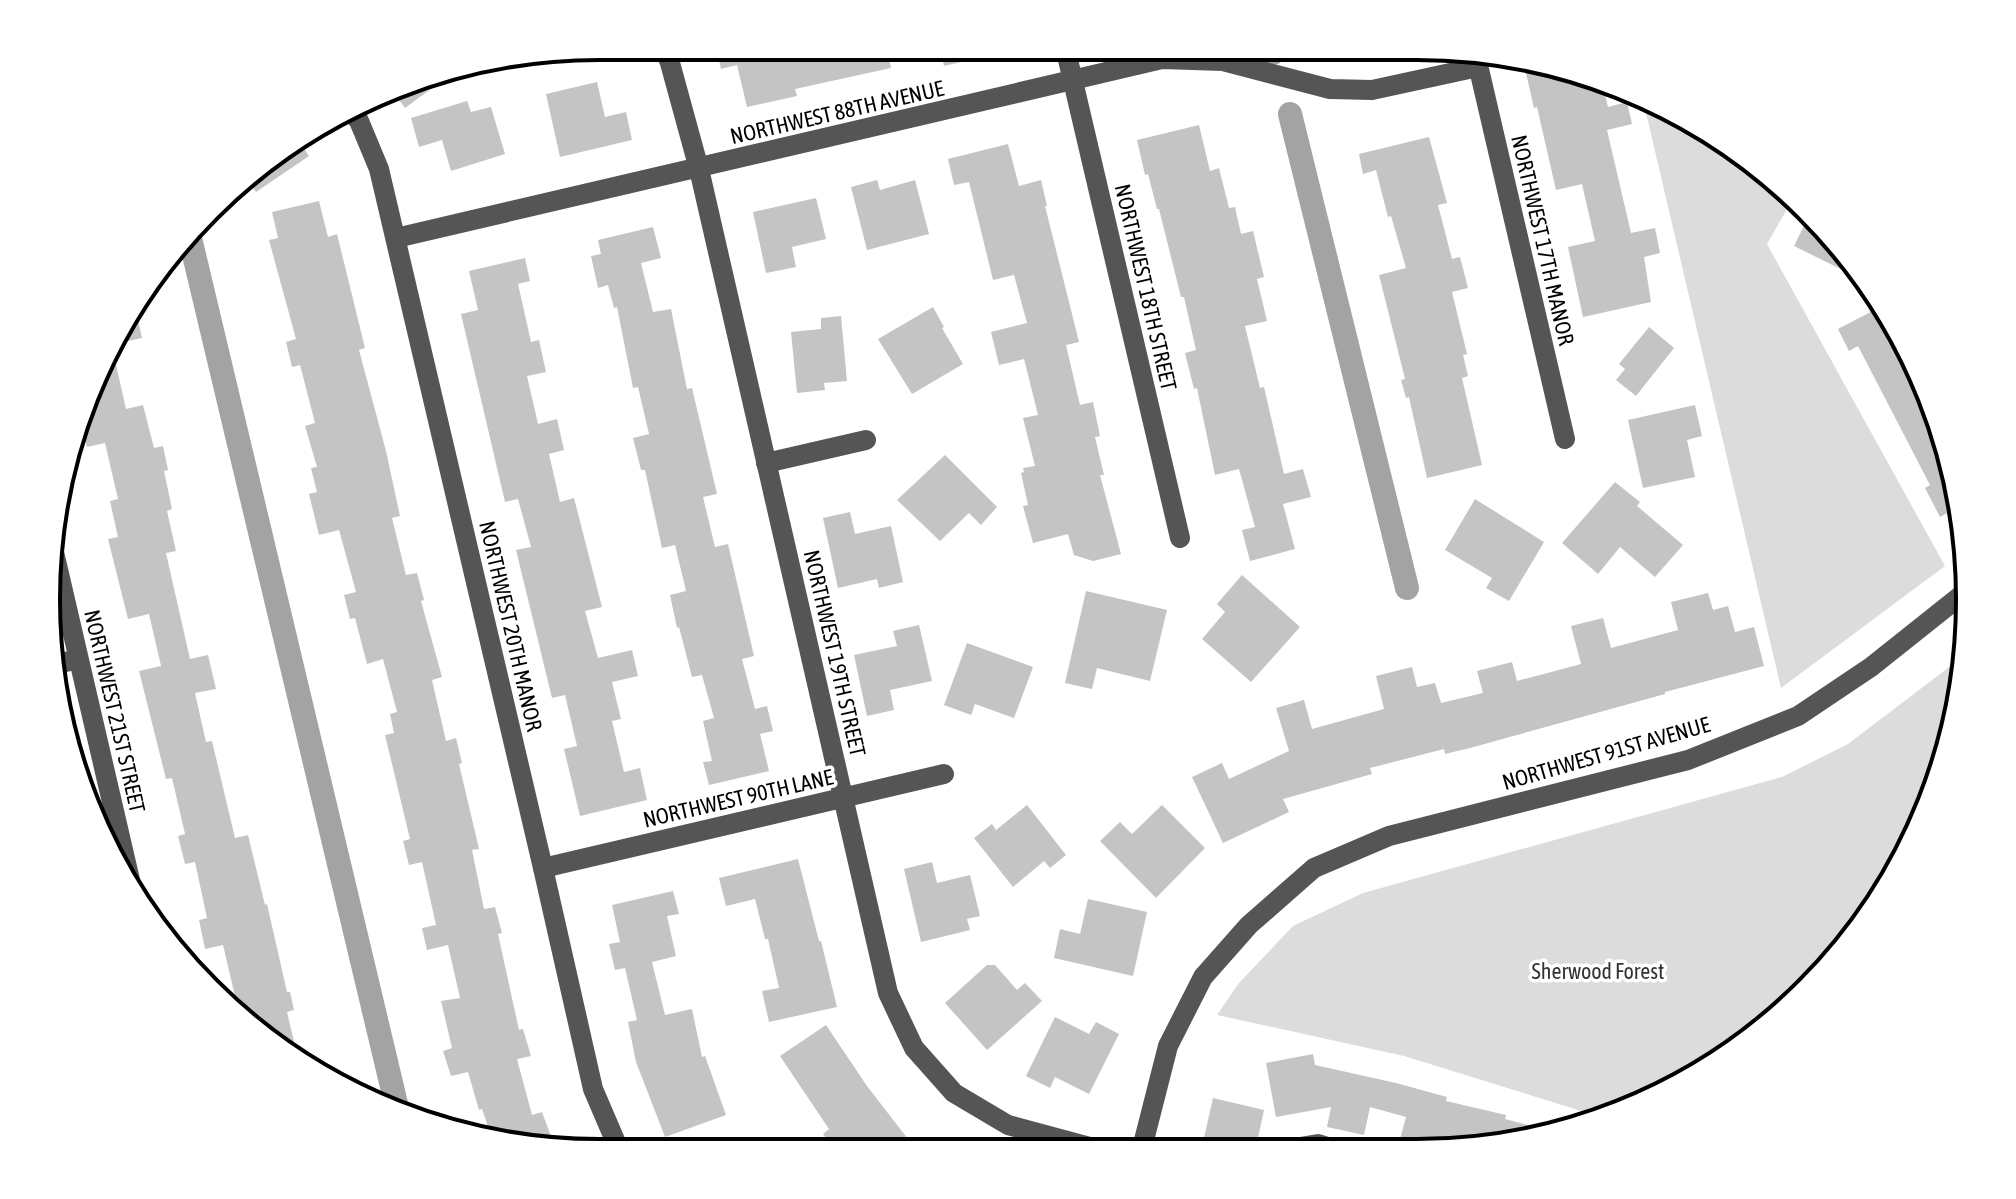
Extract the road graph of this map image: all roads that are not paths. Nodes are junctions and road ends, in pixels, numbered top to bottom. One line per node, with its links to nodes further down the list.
1 (669, 60): 9 (street, NORTHWEST 19TH STREET)
2 (1068, 60): 7 (street, NORTHWEST 18TH STREET)
3 (1158, 60): 7 (street, NORTHWEST 88TH AVENUE)
4 (1192, 60): 5 (street, NORTHWEST 88TH AVENUE)
5 (1464, 62)
6 (1477, 64): 11 (street, NORTHWEST 17TH MANOR)
7 (1073, 81): 9 (street, NORTHWEST 88TH AVENUE); 14 (street, NORTHWEST 18TH STREET)
8 (357, 118): 10 (street, NORTHWEST 20TH MANOR)
9 (699, 169): 10 (street, NORTHWEST 88TH AVENUE); 13 (street, NORTHWEST 19TH STREET)
10 (396, 238): 22 (street, NORTHWEST 20TH MANOR)
11 (1565, 439)
12 (866, 440): 13 (street)
13 (766, 463): 20 (street, NORTHWEST 19TH STREET)
14 (1180, 538)
15 (61, 581): 17 (street, NORTHWEST 21ST STREET)
16 (1956, 599): 25 (street, NORTHWEST 91ST AVENUE)
17 (78, 659): 18 (street); 21 (street, NORTHWEST 21ST STREET)
18 (64, 662)
19 (944, 774): 20 (street, NORTHWEST 90TH LANE)
20 (844, 798): 22 (street, NORTHWEST 90TH LANE); 24 (street, NORTHWEST 19TH STREET)
21 (124, 853)
22 (543, 868): 23 (street, NORTHWEST 20TH MANOR)
23 (614, 1139)
24 (1060, 1139)
25 (1144, 1139)

